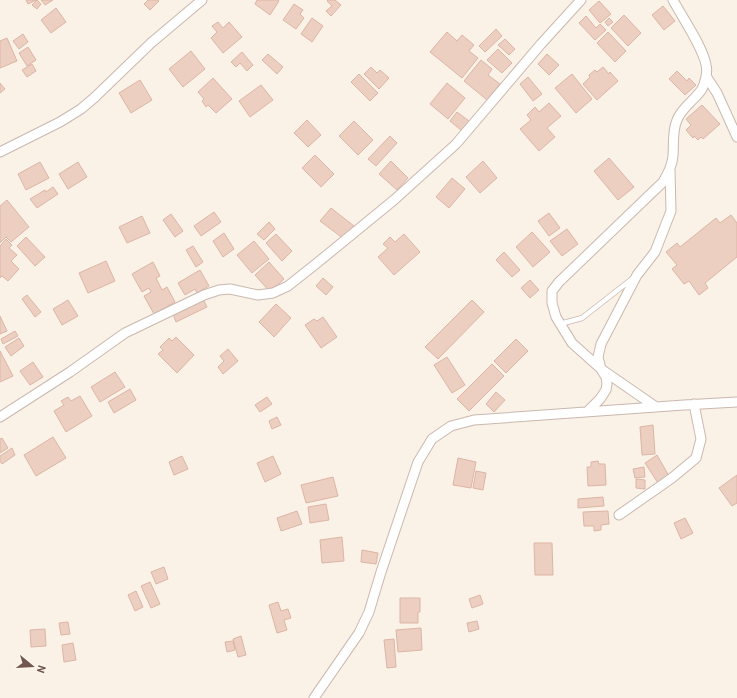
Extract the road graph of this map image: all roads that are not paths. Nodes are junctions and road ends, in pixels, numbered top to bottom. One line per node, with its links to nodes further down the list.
1 (202, 0): 6 (street)
2 (581, 0): 15 (street)
3 (673, 0): 4 (street)
4 (706, 76): 5 (street); 7 (street)
5 (737, 137)
6 (0, 152)
7 (670, 168): 8 (street); 9 (street)
8 (637, 275): 9 (lane); 10 (street)
9 (560, 324): 10 (street)
10 (602, 369): 13 (street); 14 (street)
11 (737, 402): 12 (street)
12 (694, 404): 13 (street); 16 (street)
13 (656, 407): 14 (street)
14 (587, 412): 17 (street)
15 (0, 417)
16 (619, 515)
17 (314, 698)

